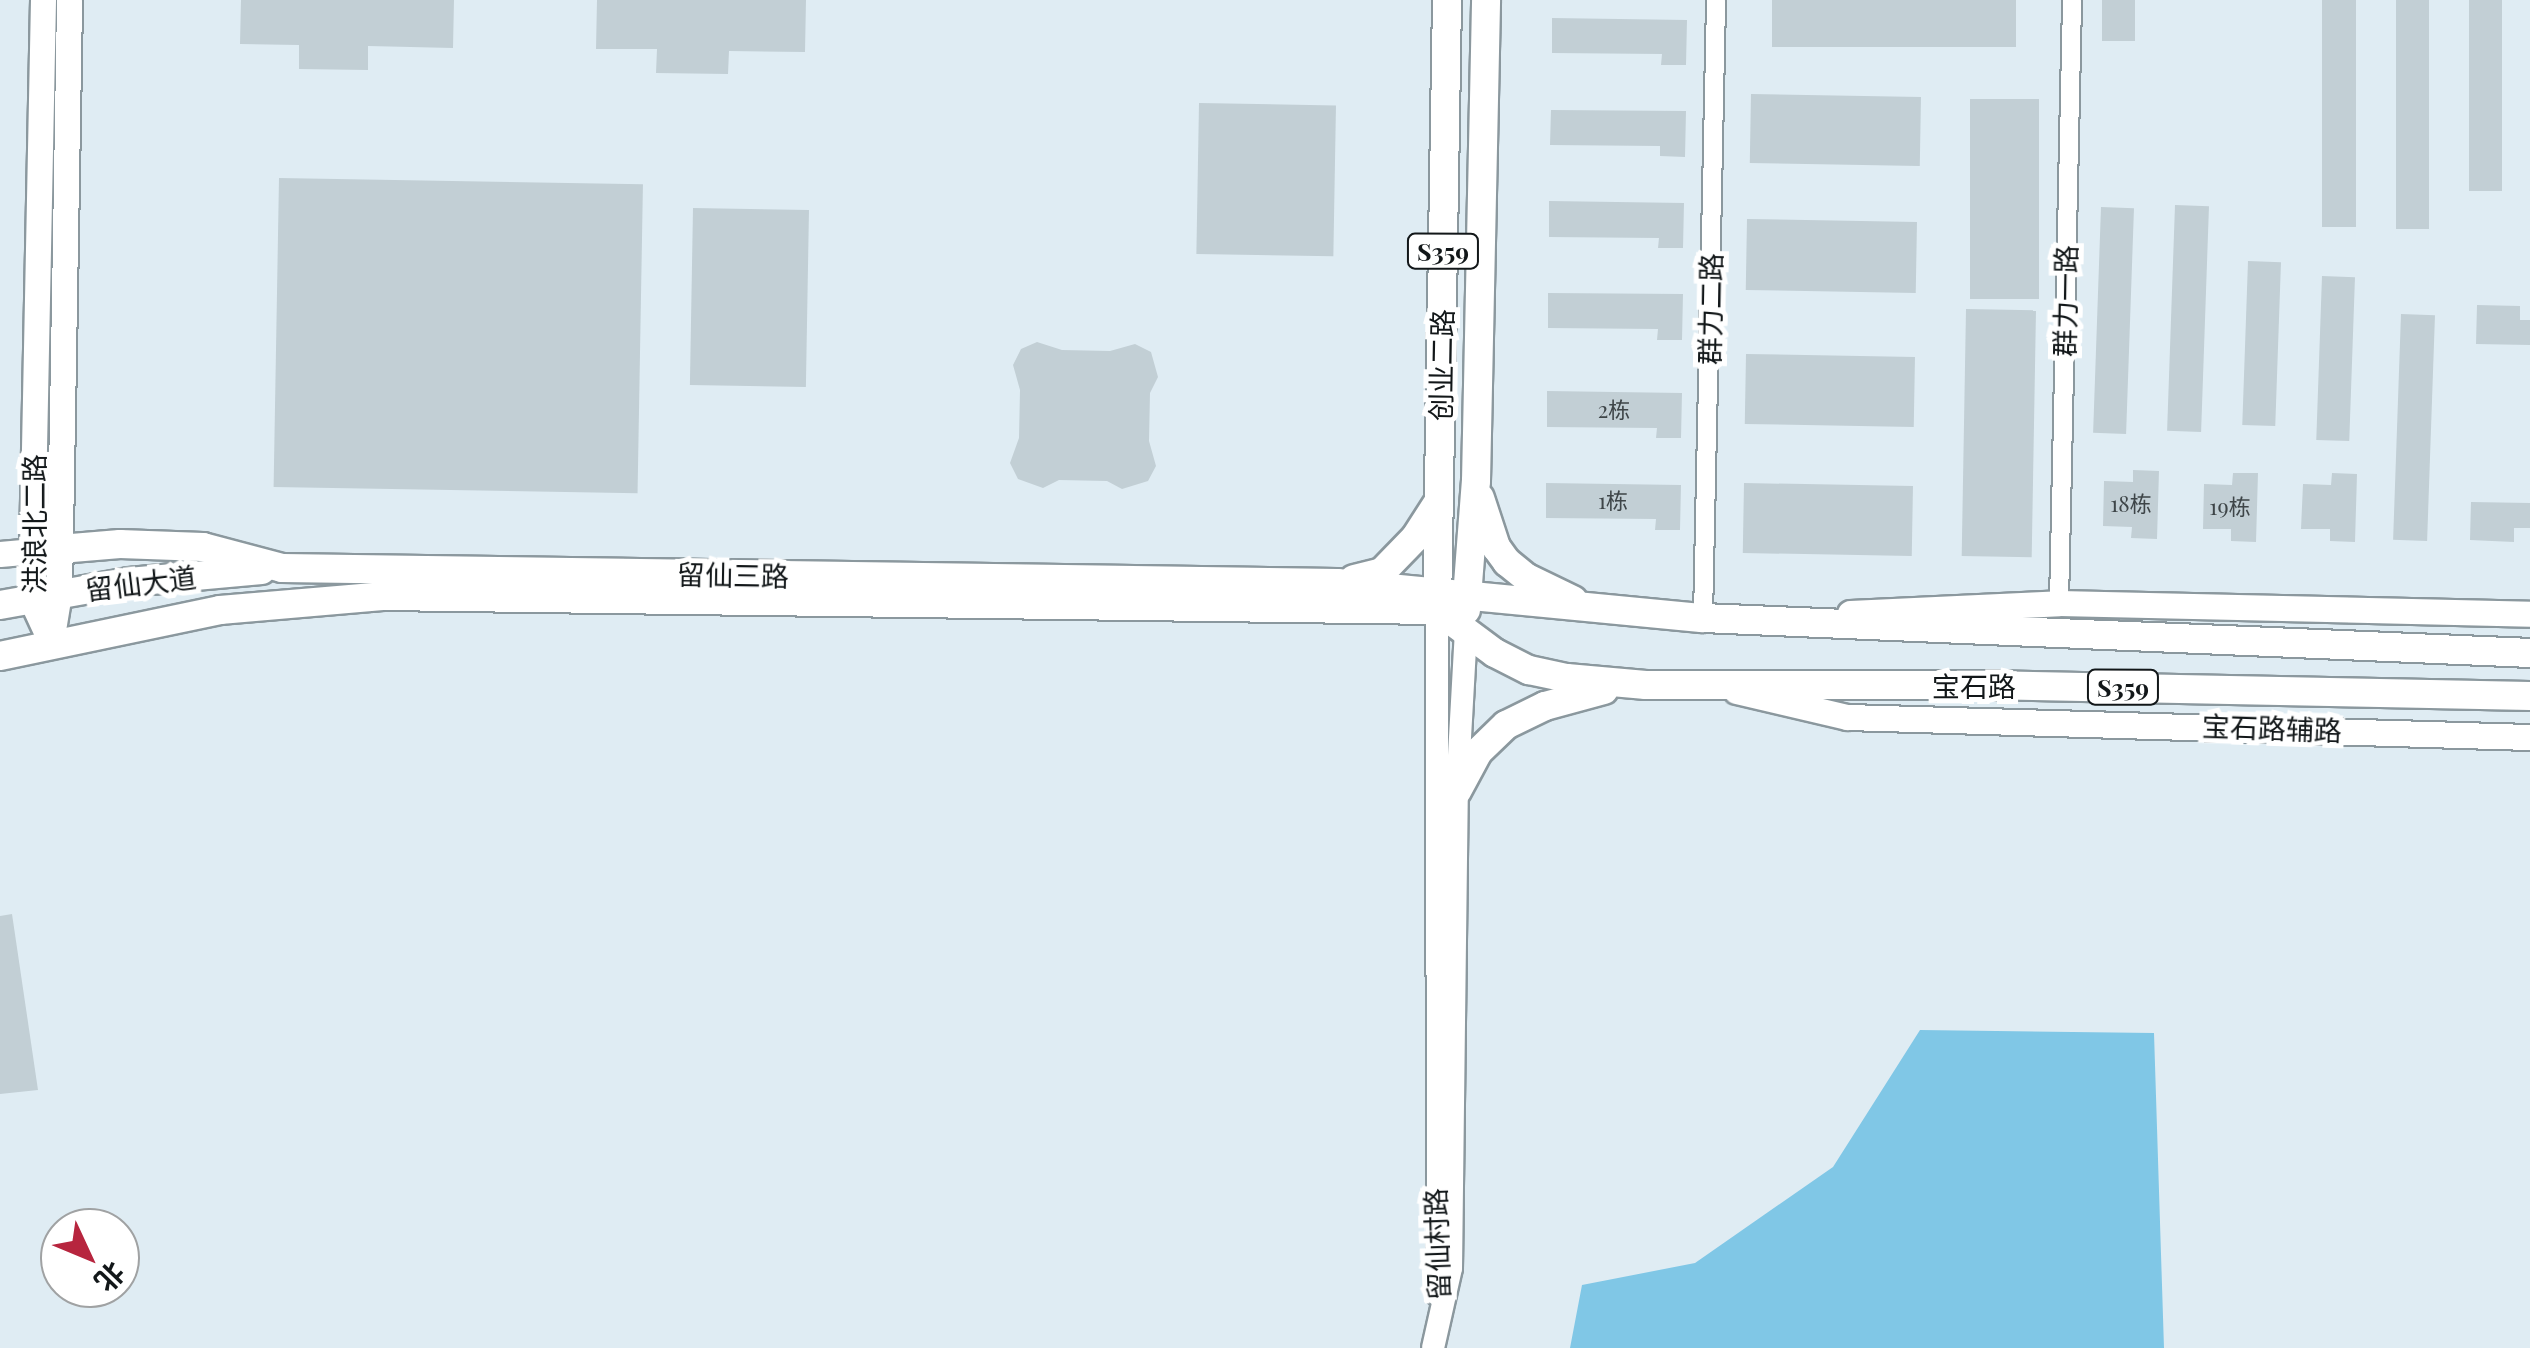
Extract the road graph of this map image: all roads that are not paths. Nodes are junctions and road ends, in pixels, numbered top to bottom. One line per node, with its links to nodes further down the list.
1 (43, 0): 10 (main road, 洪浪北二路)
2 (69, 0): 9 (main road, 洪浪北二路)
3 (1447, 0): 8 (main road, 创业二路 / S359)
4 (1486, 0): 7 (main road, 创业二路 / S359)
5 (1716, 0): 22 (street, 群力二路)
6 (2072, 0): 18 (street, 群力一路)
7 (1476, 481): 15 (main road, 创业二路 / S359); 20 (main road, 创业二路 / S359)
8 (1438, 502): 13 (main road); 17 (main road, 创业二路 / S359)
9 (60, 549): 10 (main road, 留仙三路); 12 (main road, 留仙三路); 14 (main road, 洪浪北二路)
10 (32, 551): 11 (main road, 留仙三路); 16 (main road, 洪浪北二路)
11 (0, 554)
12 (282, 568): 13 (main road, 留仙三路); 14 (main road, 留仙大道)
13 (1337, 583): 17 (main road, 留仙三路)
14 (60, 593): 16 (main road, 留仙大道); 25 (main road, 洪浪北二路)
15 (1466, 595): 17 (main road); 20 (main road); 24 (main road, 创业二路 / S359)
16 (31, 599): 19 (main road, 留仙大道); 25 (main road, 洪浪北二路)
17 (1437, 601): 24 (main road, 宝石路 / S359); 25 (main road, 留仙三路); 33 (street, 留仙村路)
18 (2058, 602): 21 (main road); 23 (main road)
19 (0, 605)
20 (1607, 612): 22 (main road, 宝石路 / S359)
21 (2530, 614)
22 (1703, 618): 23 (main road, 宝石路 / S359)
23 (1733, 620): 26 (main road, 宝石路 / S359)
24 (1466, 632): 28 (main road, 宝石路 / S359); 32 (street, 留仙村路)
25 (51, 642): 27 (main road)
26 (2530, 653)
27 (0, 656)
28 (1646, 684): 29 (main road, 宝石路 / S359); 32 (main road)
29 (1717, 686): 30 (main road, 宝石路 / S359); 31 (main road, 宝石路辅路)
30 (2530, 696)
31 (2530, 737)
32 (1457, 791): 33 (street, 留仙村路)
33 (1439, 1314): 34 (street)
34 (1433, 1348)

